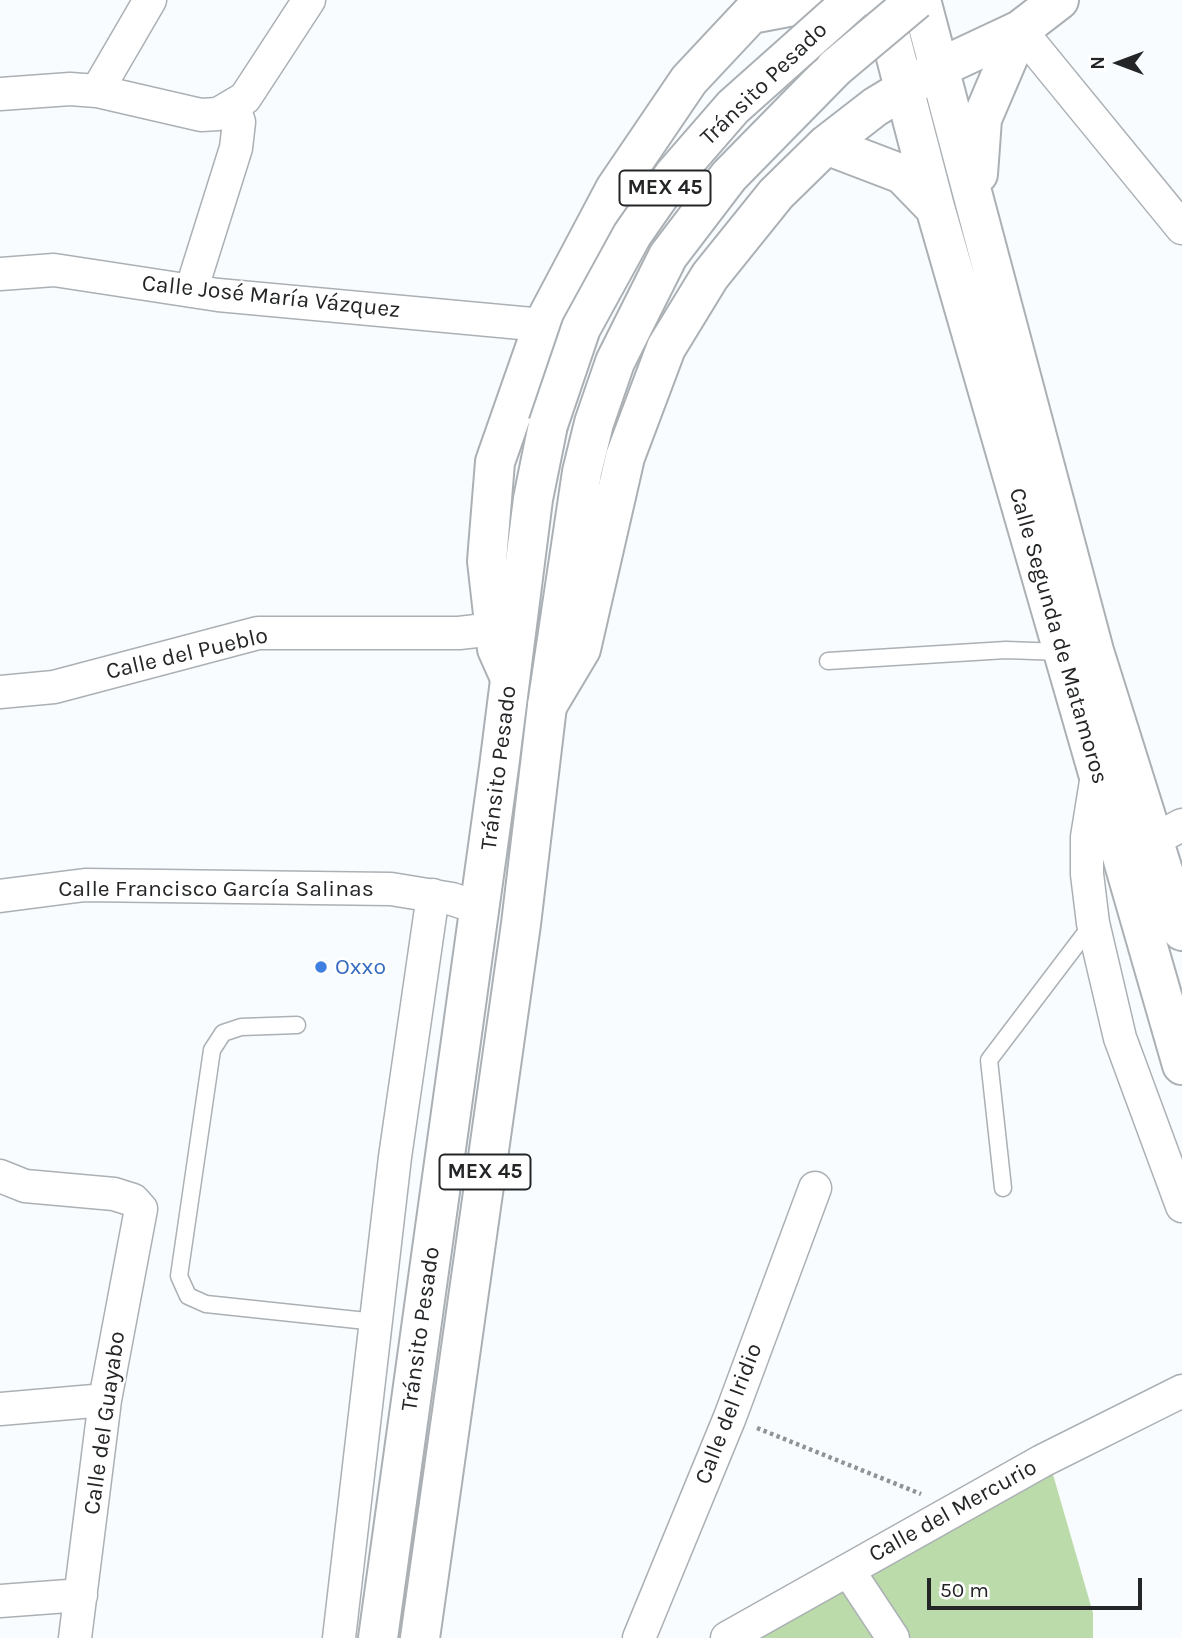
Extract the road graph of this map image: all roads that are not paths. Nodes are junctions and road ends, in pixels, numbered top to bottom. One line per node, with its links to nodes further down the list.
1 (150, 0): 10 (street)
2 (309, 0): 13 (street)
3 (853, 0): 24 (main road, Tránsito Pesado / MEX 45, bridge)
4 (881, 0): 12 (main road, Calle Segunda de Matamoros)
5 (1059, 0): 8 (main road)
6 (757, 7): 12 (main road); 20 (main road)
7 (921, 7): 9 (main road, Calle Segunda de Matamoros); 26 (main road, Tránsito Pesado / MEX 45, bridge)
8 (1020, 30): 9 (main road); 15 (main road); 17 (street)
9 (939, 68): 12 (main road); 15 (main road, Calle Segunda de Matamoros)
10 (97, 91): 11 (street); 13 (street)
11 (0, 94)
12 (890, 99): 14 (main road); 16 (main road, Calle Segunda de Matamoros)
13 (234, 107): 19 (street)
14 (826, 145): 16 (main road); 26 (main road)
15 (976, 197): 28 (main road, Calle Segunda de Matamoros)
16 (935, 207): 22 (main road, Calle Segunda de Matamoros)
17 (1182, 228)
18 (0, 274): 19 (street, Calle José María Vázquez)
19 (191, 291): 20 (street, Calle José María Vázquez)
20 (543, 325): 21 (main road)
21 (476, 631): 24 (main road); 25 (street, Calle del Pueblo)
22 (1061, 652): 23 (lane); 27 (main road, Calle Segunda de Matamoros)
23 (828, 661)
24 (510, 678): 32 (main road, Tránsito Pesado / MEX 45)
25 (0, 692)
26 (547, 706): 51 (main road, Tránsito Pesado / MEX 45)
27 (1098, 771): 29 (main road, Calle Segunda de Matamoros); 33 (street)
28 (1168, 833): 29 (street); 34 (main road, Calle Segunda de Matamoros)
29 (1120, 855): 36 (main road, Calle Segunda de Matamoros)
30 (433, 895): 31 (street, Calle Francisco García Salinas); 32 (street, Calle Francisco García Salinas); 41 (street)
31 (0, 896)
32 (480, 908): 50 (main road, Tránsito Pesado / MEX 45)
33 (1093, 923): 39 (lane); 40 (street)
34 (1182, 932)
35 (297, 1025): 41 (lane)
36 (1182, 1065)
37 (0, 1176): 43 (street, Calle del Guayabo)
38 (814, 1188): 52 (street, Calle del Iridio)
39 (1003, 1188)
40 (1182, 1206)
41 (376, 1322): 49 (street)
42 (1182, 1391): 45 (street, Calle del Mercurio)
43 (105, 1400): 44 (street); 46 (street, Calle del Guayabo)
44 (0, 1409)
45 (848, 1570): 53 (street, Calle del Mercurio); 54 (street)
46 (81, 1595): 47 (street); 48 (street, Calle del Guayabo)
47 (0, 1601)
48 (75, 1638)
49 (339, 1638)
50 (379, 1638)
51 (420, 1638)
52 (639, 1638)
53 (727, 1638)
54 (893, 1638)

